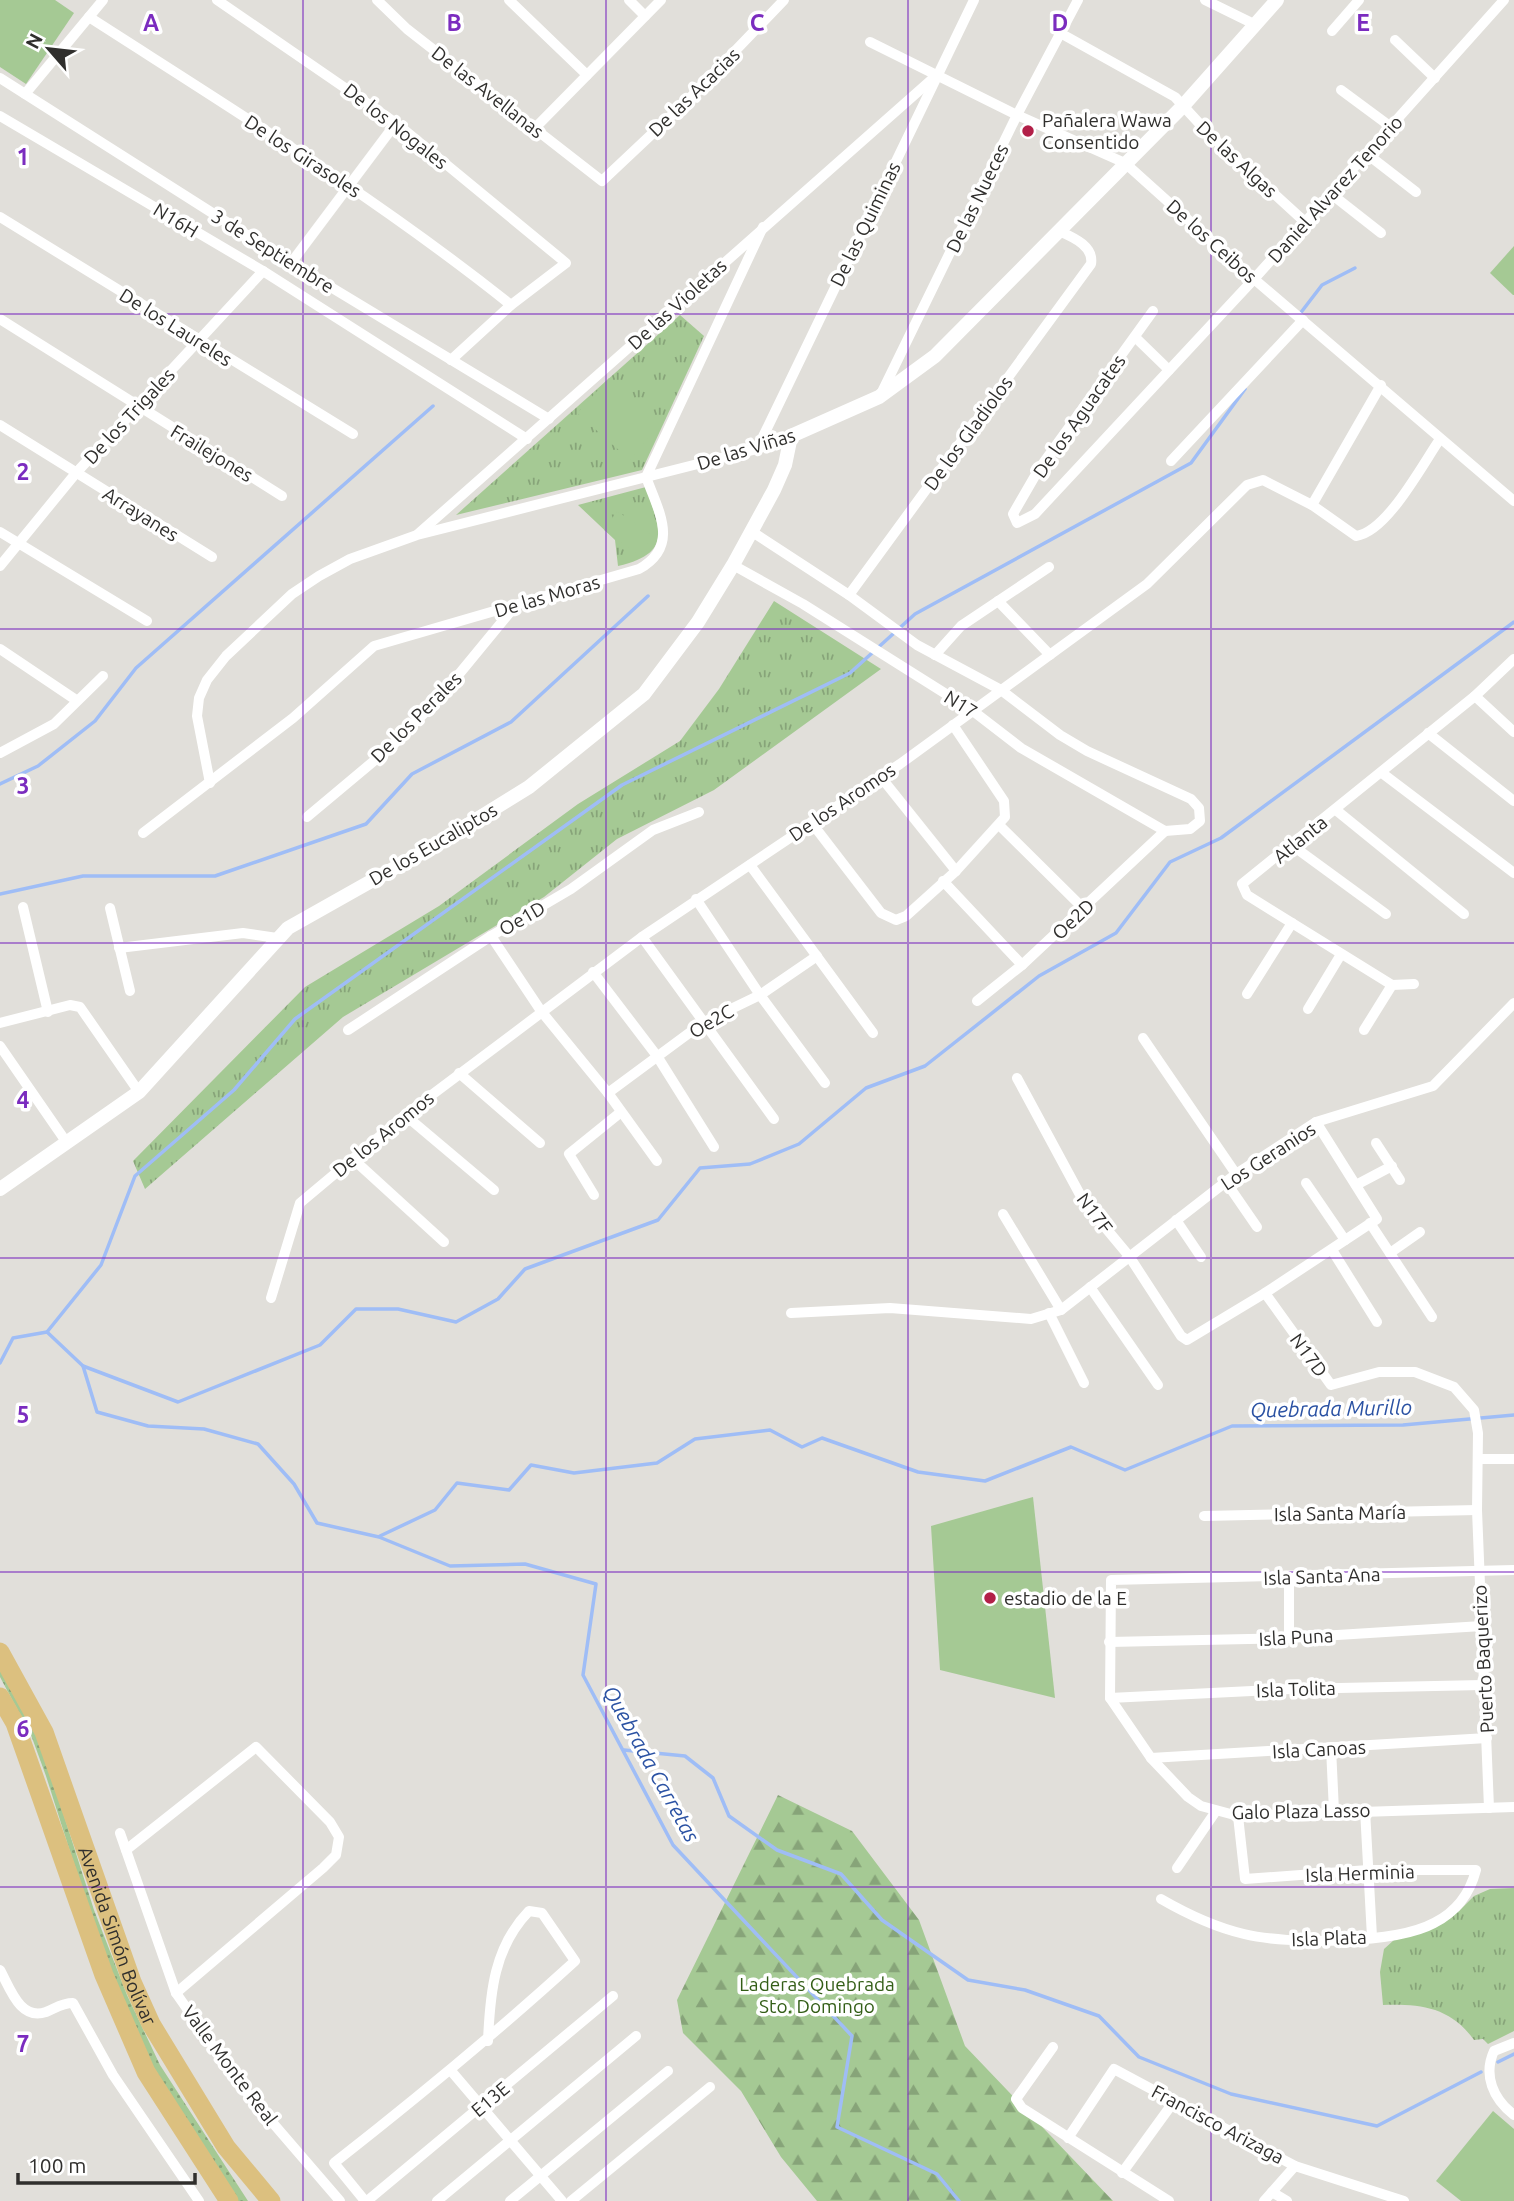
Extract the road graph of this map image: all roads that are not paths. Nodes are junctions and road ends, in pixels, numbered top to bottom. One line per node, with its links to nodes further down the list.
1 (103, 0): 15 (street)
2 (217, 0): 30 (street, De los Nogales)
3 (376, 0): 32 (street, De las Avellanas)
4 (509, 0): 22 (street)
5 (629, 0): 14 (street)
6 (661, 0): 14 (street)
7 (784, 0): 35 (street, De las Acacias)
8 (974, 0): 21 (street, De las Quiminas)
9 (1078, 0): 18 (street, De las Nueces)
10 (1205, 0): 16 (street)
11 (1277, 0): 16 (street, De las Viñas)
12 (1359, 0): 17 (street)
13 (1504, 0): 24 (street, Daniel Alvarez Tenorio)
14 (645, 16): 22 (street)
15 (89, 17): 26 (street); 36 (street, De los Girasoles)
16 (1256, 25): 27 (street, De las Viñas)
17 (1332, 31)
18 (1062, 34): 27 (street, De las Algas); 28 (street, De las Nueces)
19 (1395, 40): 24 (street)
20 (870, 42): 21 (street, De los Ceibos)
21 (937, 74): 28 (street, De los Ceibos); 41 (street, De las Violetas); 64 (street, De las Quiminas)
22 (587, 75): 32 (street)
23 (0, 78): 26 (street, 3 de Septiembre)
24 (1435, 78): 31 (street, Daniel Alvarez Tenorio)
25 (1341, 90): 31 (street)
26 (25, 94): 44 (street, 3 de Septiembre)
27 (1182, 107): 34 (street, De las Viñas); 40 (street, De las Algas)
28 (1017, 115): 34 (street, De los Ceibos); 56 (street, De las Nueces)
29 (0, 116): 45 (street, N16H)
30 (396, 123): 36 (street); 47 (street, De los Nogales)
31 (1391, 127): 33 (street, Daniel Alvarez Tenorio)
32 (534, 129): 35 (street, De las Avellanas)
33 (1367, 154): 37 (street); 38 (street, Daniel Alvarez Tenorio)
34 (1125, 163): 42 (street, De las Viñas); 46 (street, De los Ceibos)
35 (601, 181)
36 (349, 186): 44 (street); 47 (street, De los Girasoles)
37 (1416, 192)
38 (1330, 194): 40 (street, Daniel Alvarez Tenorio); 43 (street)
39 (0, 217): 52 (street, De los Laureles)
40 (1305, 222): 46 (street, Daniel Alvarez Tenorio)
41 (763, 227): 58 (street, De las Violetas); 67 (street)
42 (1061, 232): 56 (street, De las Viñas); 80 (street, De los Gladiolos)
43 (1381, 233)
44 (291, 263): 53 (street, 3 de Septiembre)
45 (263, 271): 52 (street, De los Trigales); 62 (street, N16H)
46 (1254, 279): 50 (street, De los Ceibos); 54 (street, Daniel Alvarez Tenorio)
47 (511, 305): 53 (street)
48 (1153, 311): 51 (street, De los Aguacates)
49 (0, 319): 57 (street, Frailejones)
50 (1303, 320): 55 (street, De los Ceibos); 65 (street)
51 (1135, 337): 54 (street); 71 (street, De los Aguacates)
52 (199, 342): 57 (street, De los Trigales); 60 (street, De los Laureles)
53 (451, 360): 58 (street, 3 de Septiembre)
54 (1170, 370): 71 (street, Daniel Alvarez Tenorio)
55 (1381, 385): 63 (street, De los Ceibos); 70 (street)
56 (880, 397): 61 (street, De las Viñas)
57 (137, 407): 66 (street, De los Trigales); 68 (street, Frailejones)
58 (549, 419): 62 (street, De las Violetas)
59 (0, 425): 66 (street, Arrayanes)
60 (353, 434)
61 (791, 436): 64 (street, De las Viñas); 72 (street, De los Eucaliptos)
62 (527, 439): 74 (street, De las Violetas)
63 (1440, 439): 69 (street, De los Ceibos); 70 (street, De los Aromos)
64 (757, 449): 67 (street, De las Viñas)
65 (1171, 461)
66 (76, 473): 75 (street, De los Trigales); 76 (street, Arrayanes)
67 (646, 477): 74 (street, De las Viñas); 82 (street, De las Moras)
68 (282, 496)
69 (1514, 500)
70 (1312, 505): 86 (street, De los Aromos)
71 (1017, 523)
72 (751, 531): 77 (street, De los Eucaliptos); 80 (street)
73 (0, 532): 75 (street)
74 (416, 536): 99 (street, De las Viñas)
75 (19, 544): 78 (street, De los Trigales); 83 (street)
76 (212, 557)
77 (733, 565): 92 (street, N17); 122 (street, De los Eucaliptos)
78 (0, 566)
79 (1049, 567): 81 (street)
80 (849, 595): 85 (street)
81 (998, 601): 85 (street); 86 (street)
82 (515, 606): 99 (street, De las Moras); 103 (street, De los Perales)
83 (147, 621)
84 (0, 649): 91 (street)
85 (935, 655): 89 (street)
86 (1050, 655): 89 (street, De los Aromos)
87 (1514, 659): 90 (street, Atlanta)
88 (103, 676): 91 (street)
89 (1001, 690): 92 (street, De los Aromos); 106 (street)
90 (1475, 696): 94 (street); 95 (street, Atlanta)
91 (76, 700): 96 (street)
92 (973, 711): 93 (street, De los Aromos); 106 (street, N17)
93 (953, 725): 98 (street, De los Aromos); 105 (street)
94 (1514, 732)
95 (1428, 733): 97 (street, Atlanta); 100 (street)
96 (0, 753)
97 (1382, 773): 101 (street, Atlanta); 111 (street)
98 (880, 776): 104 (street, De los Aromos); 110 (street)
99 (210, 783): 107 (street, De las Moras)
100 (1514, 802)
101 (1336, 810): 108 (street, Atlanta); 118 (street)
102 (699, 812): 120 (street, Oe1D)
103 (307, 817)
104 (811, 822): 109 (street, De los Aromos); 112 (street)
105 (999, 825): 110 (street); 116 (street)
106 (1165, 831): 116 (street, Oe2D)
107 (144, 834)
108 (1293, 846): 117 (street); 119 (street, Atlanta)
109 (750, 865): 113 (street, De los Aromos); 124 (street)
110 (956, 871): 112 (street)
111 (1514, 873)
112 (943, 881): 126 (street)
113 (696, 899): 121 (street, De los Aromos); 132 (street)
114 (23, 906): 137 (street)
115 (110, 908): 123 (street)
116 (1084, 909): 126 (street, Oe2D)
117 (1386, 914)
118 (1464, 914)
119 (1292, 923): 125 (street, Atlanta); 131 (street)
120 (491, 936): 136 (street); 140 (street, Oe1D)
121 (642, 937): 127 (street, De los Aromos); 138 (street)
122 (277, 938): 123 (street); 149 (street, De los Eucaliptos)
123 (119, 948): 130 (street)
124 (817, 956): 132 (street, Oe2C); 142 (street)
125 (1340, 956): 129 (street, Atlanta); 135 (street)
126 (1022, 965): 133 (street, Oe2D)
127 (593, 972): 136 (street, De los Aromos); 145 (street)
128 (1414, 984): 129 (street)
129 (1392, 985): 141 (street)
130 (130, 991)
131 (1247, 994)
132 (760, 995): 138 (street, Oe2C); 148 (street)
133 (977, 1001)
134 (1514, 1003): 154 (street, Los Geranios)
135 (1308, 1009)
136 (541, 1010): 146 (street, De los Aromos); 150 (street)
137 (48, 1012): 139 (street); 149 (street)
138 (704, 1022): 145 (street, Oe2C); 153 (street)
139 (0, 1023)
140 (348, 1030)
141 (1364, 1030)
142 (873, 1032)
143 (1143, 1038): 162 (street)
144 (0, 1046): 155 (street)
145 (657, 1056): 150 (street, Oe2C); 158 (street)
146 (459, 1073): 152 (street, De los Aromos); 156 (street)
147 (1017, 1078): 179 (street, N17F)
148 (825, 1083)
149 (138, 1092): 155 (street, De los Eucaliptos)
150 (609, 1093): 151 (street)
151 (621, 1112): 160 (street); 169 (street)
152 (405, 1115): 159 (street, De los Aromos); 168 (street)
153 (774, 1119)
154 (1316, 1122): 162 (street, Los Geranios); 166 (street)
155 (67, 1143): 167 (street, De los Eucaliptos)
156 (540, 1143)
157 (1376, 1143): 161 (street)
158 (714, 1147)
159 (353, 1159): 176 (street); 183 (street, De los Aromos)
160 (657, 1161)
161 (1392, 1167): 163 (street); 166 (street)
162 (1236, 1174): 164 (street, Los Geranios)
163 (1400, 1180)
164 (1226, 1182): 171 (street, Los Geranios); 173 (street)
165 (1306, 1183): 175 (street)
166 (1356, 1185): 172 (street)
167 (0, 1189)
168 (494, 1190)
169 (594, 1195)
170 (1003, 1214): 185 (street)
171 (1176, 1220): 179 (street, Los Geranios); 180 (street)
172 (1374, 1221): 175 (street); 178 (street)
173 (1258, 1227)
174 (1420, 1232): 178 (street)
175 (1345, 1240): 177 (street)
176 (444, 1242)
177 (1332, 1250): 182 (street); 187 (street)
178 (1390, 1253): 186 (street)
179 (1129, 1256): 181 (street, Los Geranios); 182 (street, N17F)
180 (1201, 1257)
181 (1090, 1287): 185 (street, Los Geranios); 189 (street)
182 (1265, 1293): 190 (street, N17D)
183 (271, 1298)
184 (791, 1312): 185 (street)
185 (1055, 1312): 188 (street)
186 (1432, 1317)
187 (1377, 1322)
188 (1084, 1383)
189 (1158, 1385)
190 (1479, 1459): 191 (street); 192 (street, Puerto Baquerizo)
191 (1514, 1459)
192 (1476, 1510): 193 (street, Isla Santa María); 195 (street, Puerto Baquerizo)
193 (1204, 1516)
194 (1514, 1570): 195 (street, Isla Santa Ana)
195 (1479, 1571): 196 (street, Isla Santa Ana); 197 (street, Puerto Baquerizo)
196 (1289, 1577): 198 (street); 199 (street, Isla Santa Ana)
197 (1482, 1626): 198 (street, Isla Puna); 201 (street, Puerto Baquerizo)
198 (1289, 1638): 199 (street, Isla Puna)
199 (1110, 1642): 203 (street)
200 (0, 1652): 241 (highway, Avenida Simón Bolívar)
201 (1483, 1685): 203 (street, Isla Tolita); 204 (street, Puerto Baquerizo)
202 (0, 1697): 240 (highway, Avenida Simón Bolívar)
203 (1110, 1698): 206 (street, Galo Plaza Lasso)
204 (1487, 1738): 205 (street, Isla Canoas); 208 (street, Puerto Baquerizo)
205 (1331, 1748): 206 (street, Isla Canoas); 211 (street)
206 (1151, 1758): 210 (street, Galo Plaza Lasso)
207 (1514, 1807): 208 (street, Galo Plaza Lasso)
208 (1489, 1808): 209 (street, Galo Plaza Lasso)
209 (1365, 1810): 211 (street, Galo Plaza Lasso); 216 (street)
210 (1216, 1811): 212 (street, Galo Plaza Lasso); 215 (street)
211 (1334, 1811): 212 (street, Galo Plaza Lasso)
212 (1238, 1816): 216 (street, Isla Herminia)
213 (120, 1833): 214 (street, Valle Monte Real)
214 (125, 1850): 221 (street, Valle Monte Real); 221 (street)
215 (1177, 1868)
216 (1368, 1870): 217 (street, Isla Herminia); 219 (street)
217 (1476, 1870): 219 (street, Isla Plata)
218 (1161, 1899): 219 (street, Isla Plata)
219 (1372, 1937)
220 (0, 1970): 239 (street)
221 (176, 1993): 242 (street, Valle Monte Real)
222 (613, 1996): 231 (street, E13E)
223 (636, 2036): 234 (street)
224 (488, 2041): 224 (street); 228 (street)
225 (1514, 2043): 232 (street)
226 (1053, 2047): 233 (street)
227 (668, 2071): 237 (street)
228 (452, 2072): 231 (street); 243 (street)
229 (710, 2087): 247 (street)
230 (1175, 2100): 233 (street, Francisco Arizaga); 235 (street, Francisco Arizaga); 236 (street)
231 (481, 2106): 234 (street); 243 (street, E13E)
232 (1512, 2110)
233 (1068, 2138): 236 (street)
234 (510, 2140): 237 (street); 244 (street)
235 (1295, 2166): 238 (street); 251 (street, Francisco Arizaga)
236 (1122, 2173): 248 (street)
237 (541, 2176): 245 (street); 246 (street)
238 (1272, 2192): 249 (street); 250 (street)
239 (199, 2201)
240 (229, 2201)
241 (271, 2201)
242 (340, 2201)
243 (366, 2201)
244 (437, 2201)
245 (510, 2201)
246 (562, 2201)
247 (571, 2201)
248 (1169, 2201)
249 (1264, 2201)
250 (1287, 2201)
251 (1404, 2201)

